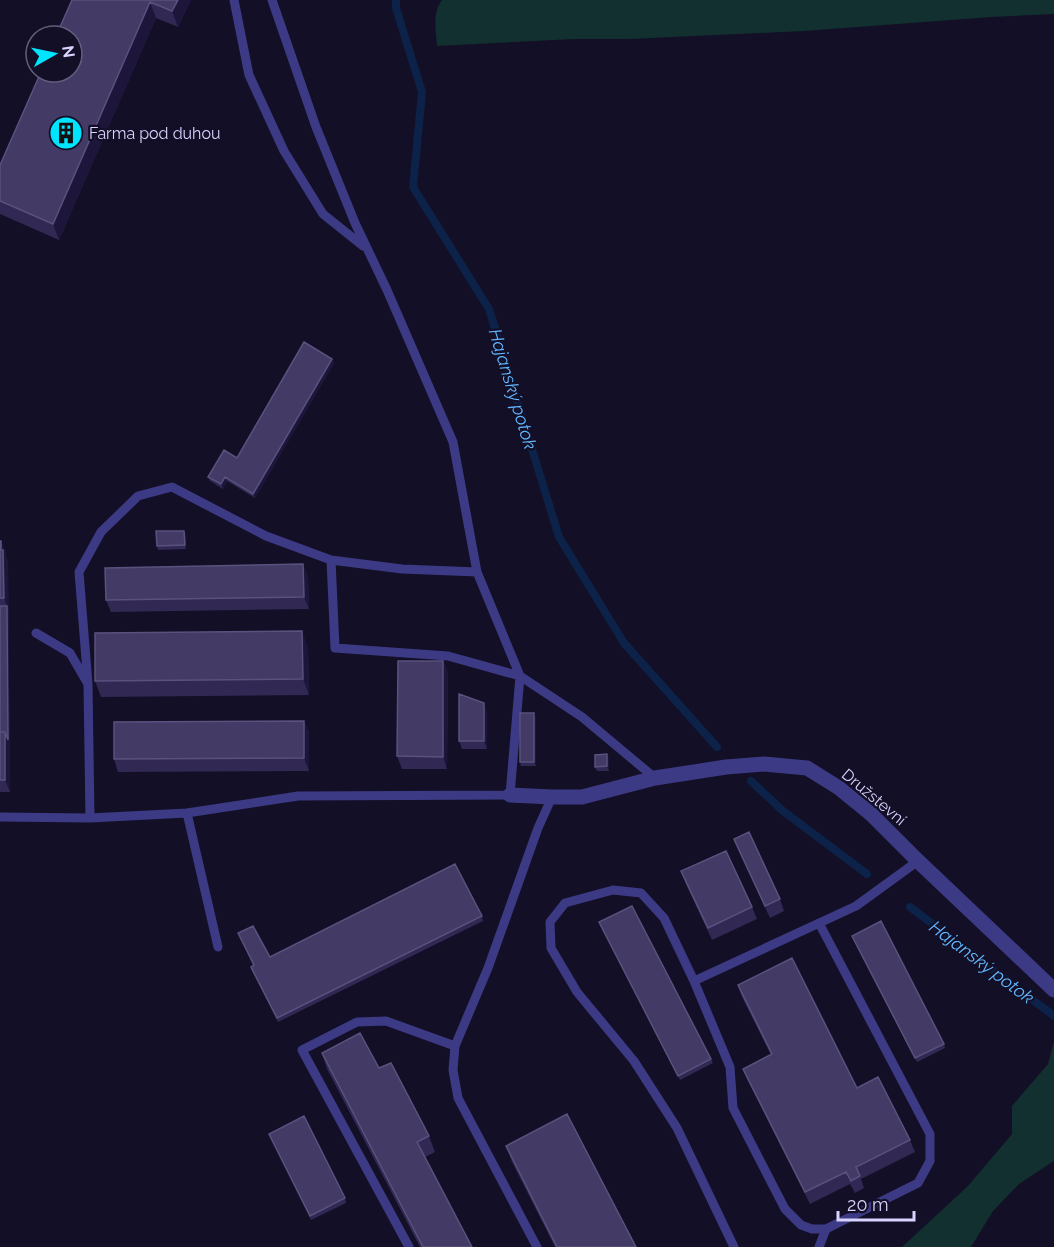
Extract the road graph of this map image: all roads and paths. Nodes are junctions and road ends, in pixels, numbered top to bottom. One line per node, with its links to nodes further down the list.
1 (234, 0): 3 (lane)
2 (272, 0): 3 (lane)
3 (367, 249): 5 (lane)
4 (331, 560): 5 (lane); 7 (lane); 8 (lane)
5 (477, 572): 7 (lane)
6 (36, 633): 8 (lane)
7 (519, 676): 9 (lane); 10 (lane)
8 (88, 684): 14 (lane)
9 (655, 778): 11 (street, Družstevní); 15 (street, Družstevní)
10 (510, 795): 11 (street, Družstevní); 12 (lane)
11 (552, 797): 20 (lane)
12 (187, 813): 14 (lane); 17 (lane)
13 (0, 817): 14 (lane)
14 (90, 818)
15 (918, 861): 16 (lane); 19 (street, Družstevní)
16 (819, 923): 18 (lane); 21 (lane)
17 (218, 947)
18 (694, 981): 21 (lane); 24 (lane)
19 (1054, 990)
20 (455, 1046): 22 (lane); 23 (lane)
21 (826, 1229): 25 (lane)
22 (408, 1247)
23 (537, 1247)
24 (734, 1247)
25 (819, 1247)

